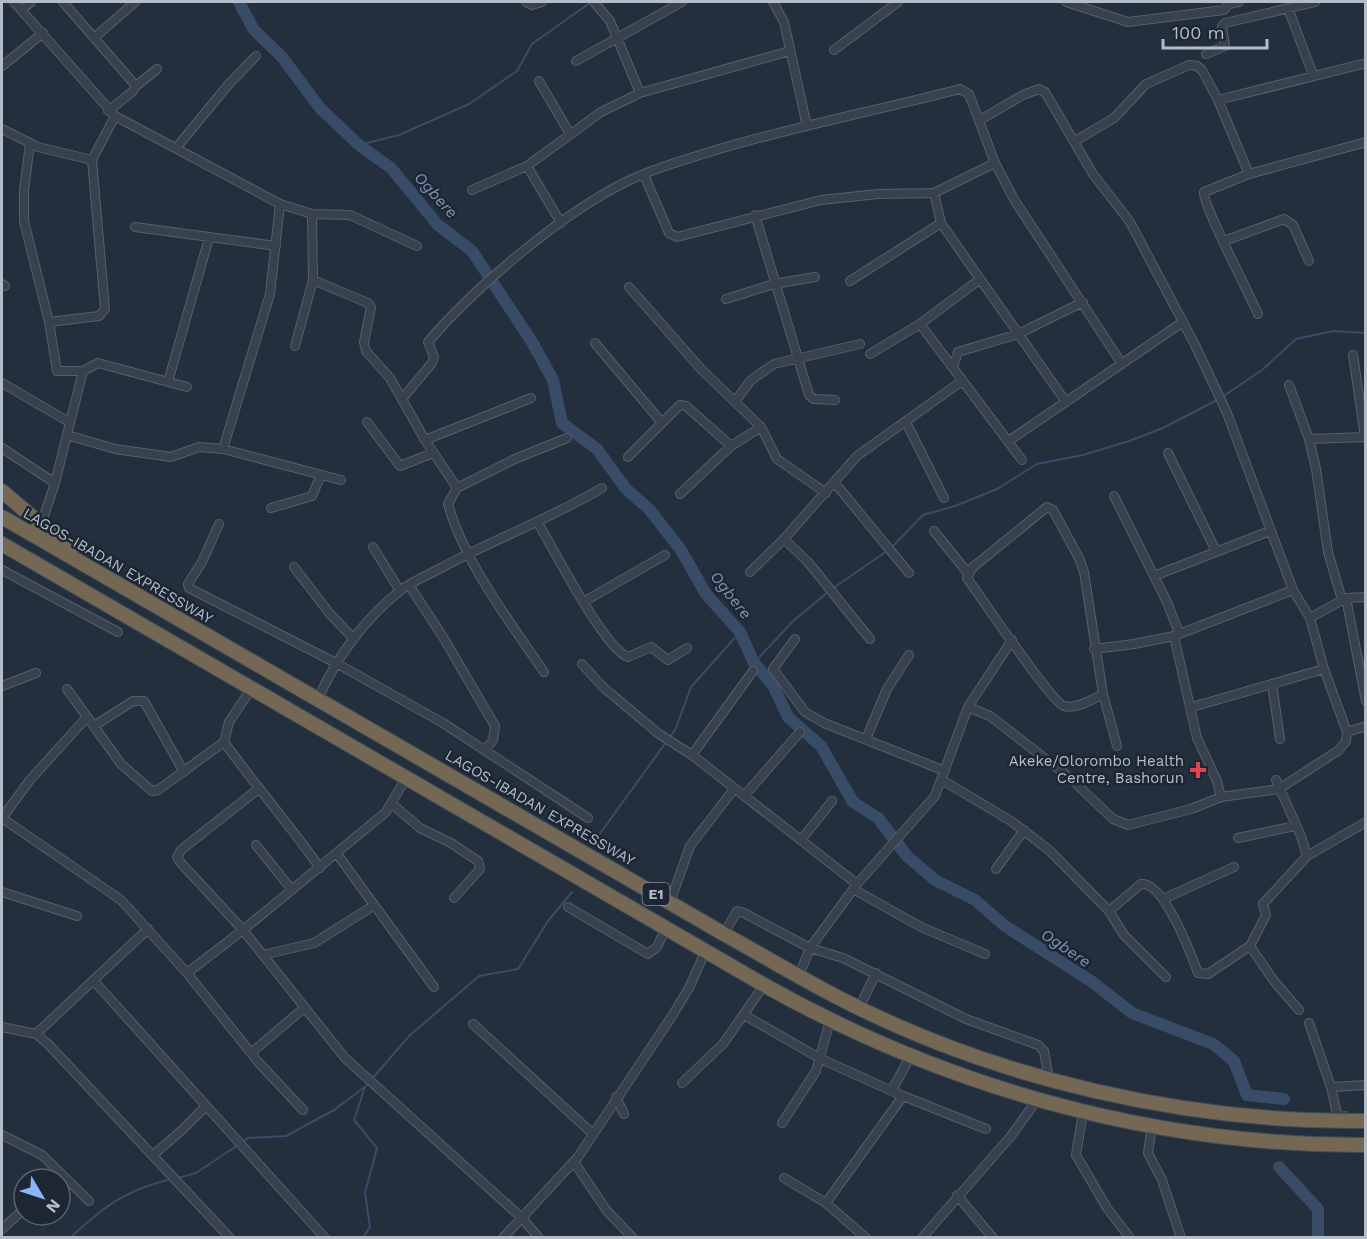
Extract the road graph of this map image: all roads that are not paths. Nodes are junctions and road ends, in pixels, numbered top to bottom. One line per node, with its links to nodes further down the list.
1 (14, 2): 16 (street)
2 (31, 2): 16 (street)
3 (63, 2): 18 (street)
4 (135, 2): 18 (street)
5 (526, 2): 6 (street)
6 (542, 2)
7 (594, 2): 19 (street)
8 (682, 2): 19 (street)
9 (773, 2): 21 (street)
10 (898, 2): 20 (street)
11 (1066, 2): 14 (street)
12 (1239, 2): 14 (street)
13 (1315, 2): 15 (street)
14 (1229, 3)
15 (1288, 8): 22 (street); 28 (street)
16 (21, 10): 17 (street)
17 (43, 33): 26 (street); 33 (street)
18 (94, 38): 30 (street)
19 (615, 38): 24 (street); 31 (street)
20 (834, 50)
21 (789, 51): 31 (street); 35 (street)
22 (1206, 54)
23 (256, 56): 41 (street)
24 (576, 62)
25 (1365, 63): 28 (street)
26 (2, 66)
27 (158, 69): 30 (street)
28 (1313, 75): 32 (street)
29 (539, 81): 37 (street)
30 (136, 86): 33 (street)
31 (640, 93): 37 (street)
32 (1218, 100): 38 (street); 45 (street)
33 (111, 113): 41 (street); 42 (street)
34 (980, 120): 35 (street); 38 (street); 43 (street)
35 (807, 126): 46 (street)
36 (2, 129): 40 (street)
37 (570, 134): 44 (street)
38 (1075, 141): 70 (street)
39 (1365, 142): 45 (street)
40 (30, 144): 42 (street); 69 (street)
41 (177, 147): 49 (street)
42 (92, 160): 69 (street)
43 (995, 163): 48 (street); 67 (street)
44 (527, 166): 47 (street); 52 (street)
45 (1250, 174): 56 (street)
46 (644, 175): 51 (street); 52 (street)
47 (472, 190)
48 (934, 193): 51 (street); 53 (street)
49 (280, 204): 50 (street); 57 (street)
50 (312, 214): 58 (street); 61 (street)
51 (755, 215): 64 (street)
52 (561, 223): 88 (street)
53 (941, 223): 62 (street); 63 (street)
54 (135, 227): 55 (street)
55 (209, 238): 57 (street); 82 (street)
56 (1224, 241): 59 (street); 68 (street)
57 (276, 246): 105 (street)
58 (417, 246)
59 (1309, 261)
60 (816, 277): 64 (street)
61 (313, 280): 75 (street); 88 (street)
62 (980, 280): 71 (street); 72 (street)
63 (850, 281)
64 (774, 284): 66 (street); 78 (street)
65 (629, 287): 89 (street)
66 (726, 299)
67 (1083, 302): 72 (street); 79 (street)
68 (1258, 314)
69 (50, 322): 81 (street)
70 (1183, 322): 79 (street); 127 (street)
71 (920, 324): 76 (street); 80 (street)
72 (1018, 334): 80 (street); 91 (street)
73 (595, 343): 95 (street)
74 (860, 344): 78 (street)
75 (295, 345)
76 (870, 354)
77 (1353, 355): 98 (street)
78 (798, 358): 89 (street); 90 (street)
79 (1122, 364): 91 (street)
80 (953, 367): 83 (street)
81 (83, 371): 82 (street); 92 (street)
82 (168, 381): 86 (street)
83 (962, 381): 94 (street); 101 (street)
84 (2, 383): 92 (street)
85 (1289, 385): 100 (street)
86 (187, 387)
87 (531, 398): 102 (street)
88 (402, 399): 102 (street)
89 (735, 400): 96 (street)
90 (835, 400)
91 (1066, 402): 101 (street)
92 (69, 422): 97 (street)
93 (367, 422): 106 (street)
94 (906, 422): 112 (street); 120 (street)
95 (662, 423): 103 (street); 108 (street)
96 (761, 427): 103 (street); 117 (street)
97 (68, 435): 105 (street); 113 (street)
98 (1365, 437): 100 (street)
99 (567, 438): 114 (street)
100 (1309, 439): 147 (street)
101 (1010, 440): 109 (street)
102 (425, 441): 106 (street)
103 (731, 446): 118 (street)
104 (2, 448): 113 (street)
105 (223, 449): 110 (street)
106 (434, 453): 114 (street)
107 (1168, 453): 132 (street)
108 (628, 457)
109 (1022, 460)
110 (320, 477): 111 (street); 121 (street)
111 (341, 480)
112 (834, 482): 117 (street); 140 (street)
113 (55, 483): 125 (street)
114 (457, 488): 133 (street)
115 (602, 488): 123 (street)
116 (2, 490): 125 (highway)
117 (826, 493): 128 (street)
118 (680, 494)
119 (1114, 496): 141 (street)
120 (944, 498)
121 (271, 508)
122 (2, 517): 135 (highway, LAGOS-IBADAN EXPRESSWAY / E1)
123 (537, 523): 133 (street); 148 (street)
124 (219, 524): 159 (street)
125 (41, 525): 135 (highway)
126 (934, 531): 139 (street)
127 (1270, 531): 132 (street); 144 (street)
128 (784, 539): 138 (street); 154 (street)
129 (2, 543): 142 (highway, E1)
130 (373, 547): 145 (street)
131 (2, 551): 142 (highway)
132 (1215, 551): 141 (street)
133 (469, 552): 143 (street); 163 (street)
134 (665, 555): 148 (street)
135 (83, 564): 170 (highway, LAGOS-IBADAN EXPRESSWAY / E1)
136 (294, 567): 152 (street)
137 (2, 570): 150 (street)
138 (750, 572)
139 (968, 572): 155 (street); 157 (street)
140 (909, 573)
141 (1154, 576): 151 (street)
142 (64, 581): 168 (highway, E1)
143 (409, 585): 145 (street); 183 (street)
144 (1293, 590): 149 (street); 151 (street)
145 (400, 591): 152 (street)
146 (1365, 597): 147 (street)
147 (1344, 599): 149 (street); 171 (street)
148 (585, 601): 156 (street)
149 (1310, 618): 161 (street)
150 (118, 632)
151 (1177, 634): 157 (street); 173 (street)
152 (354, 639): 159 (street)
153 (795, 639): 179 (street)
154 (870, 639)
155 (1012, 640): 169 (street); 172 (street)
156 (687, 648)
157 (1095, 649): 169 (street)
158 (909, 655): 179 (street)
159 (336, 663): 170 (street); 183 (street)
160 (582, 664): 184 (street)
161 (1324, 669): 165 (street); 178 (street)
162 (753, 671): 184 (street)
163 (544, 672)
164 (36, 673): 166 (street)
165 (1272, 684): 173 (street); 180 (street)
166 (2, 686)
167 (67, 689): 174 (street)
168 (251, 689): 181 (street); 187 (highway, E1)
169 (1103, 694): 182 (street)
170 (318, 699): 215 (highway, LAGOS-IBADAN EXPRESSWAY / E1)
171 (1365, 701)
172 (968, 707): 185 (street); 194 (street)
173 (1192, 707): 194 (street)
174 (87, 717): 175 (street); 197 (street)
175 (94, 726): 186 (street); 186 (street)
176 (1365, 726): 178 (street)
177 (800, 732): 193 (street)
178 (1347, 732): 192 (street)
179 (866, 739): 185 (street)
180 (1280, 739)
181 (224, 742): 186 (street); 190 (street)
182 (1117, 746)
183 (485, 750): 198 (street)
184 (692, 755): 191 (street)
185 (945, 771): 188 (street)
186 (184, 772)
187 (406, 778): 196 (street); 220 (highway, E1)
188 (942, 780): 201 (street); 210 (street)
189 (1276, 780): 192 (street)
190 (257, 789): 208 (street); 222 (street)
191 (734, 789): 193 (street); 215 (street)
192 (1279, 789): 194 (street); 200 (street)
193 (744, 796): 203 (street)
194 (1221, 797)
195 (832, 801): 203 (street)
196 (392, 804): 205 (street); 213 (street)
197 (2, 818): 221 (street)
198 (588, 818)
199 (1365, 822): 206 (street)
200 (1295, 826): 202 (street); 206 (street)
201 (1024, 830): 209 (street); 218 (street)
202 (1238, 838)
203 (801, 840): 210 (street)
204 (256, 845): 211 (street)
205 (337, 854): 208 (street); 216 (street)
206 (1307, 856): 224 (street)
207 (1234, 867): 214 (street)
208 (320, 868): 211 (street)
209 (996, 869)
210 (855, 887): 225 (street); 227 (street)
211 (292, 890): 222 (street)
212 (2, 892): 219 (street)
213 (454, 898)
214 (1163, 899): 218 (street); 224 (street)
215 (670, 902): 223 (highway, LAGOS-IBADAN EXPRESSWAY / E1)
216 (373, 906): 228 (street); 235 (street)
217 (568, 907): 220 (street)
218 (1109, 910): 232 (street)
219 (77, 916)
220 (666, 928): 226 (highway, E1)
221 (148, 929): 229 (street); 233 (street)
222 (243, 930): 228 (street); 229 (street)
223 (724, 934): 225 (street); 231 (highway, LAGOS-IBADAN EXPRESSWAY / E1)
224 (1250, 946): 238 (street)
225 (810, 948): 230 (street); 231 (street)
226 (705, 952): 234 (highway, E1); 254 (street)
227 (985, 954)
228 (263, 955): 236 (street)
229 (187, 972): 245 (street)
230 (876, 973): 237 (street); 248 (street)
231 (799, 976): 237 (highway, LAGOS-IBADAN EXPRESSWAY / E1)
232 (1166, 977)
233 (94, 981): 244 (street); 256 (street)
234 (764, 985): 239 (street); 240 (highway, E1)
235 (435, 987)
236 (304, 1008): 245 (street); 276 (street)
237 (859, 1008): 248 (highway, LAGOS-IBADAN EXPRESSWAY / E1)
238 (1299, 1010)
239 (744, 1015): 247 (street); 249 (street)
240 (830, 1021): 246 (highway, E1); 247 (street)
241 (1309, 1023): 251 (street)
242 (473, 1024): 265 (street)
243 (2, 1028): 244 (street)
244 (36, 1034): 268 (street)
245 (251, 1053): 257 (street)
246 (910, 1057): 252 (street); 255 (highway, E1)
247 (821, 1059): 252 (street); 262 (street)
248 (1049, 1079): 261 (highway, LAGOS-IBADAN EXPRESSWAY / E1)
249 (682, 1083)
250 (1365, 1085): 251 (street)
251 (1331, 1086): 260 (street)
252 (892, 1090): 253 (street)
253 (903, 1096): 264 (street); 275 (street)
254 (616, 1097): 259 (street); 265 (street)
255 (1037, 1100): 258 (highway, E1); 273 (street)
256 (206, 1106): 268 (street); 278 (street)
257 (303, 1110)
258 (1083, 1112): 263 (highway, E1); 285 (street)
259 (624, 1114)
260 (1365, 1115)
261 (1365, 1122)
262 (782, 1123)
263 (1152, 1126): 267 (highway, E1); 286 (street)
264 (986, 1129)
265 (593, 1134): 269 (street)
266 (2, 1135): 270 (street)
267 (1365, 1145)
268 (153, 1155): 277 (street)
269 (574, 1162): 276 (street); 281 (street)
270 (51, 1167)
271 (784, 1178): 275 (street)
272 (72, 1186): 274 (street)
273 (957, 1195): 283 (street); 284 (street)
274 (89, 1201)
275 (826, 1203): 282 (street)
276 (522, 1218): 279 (street); 280 (street)
277 (230, 1238)
278 (325, 1238)
279 (503, 1238)
280 (539, 1238)
281 (633, 1238)
282 (866, 1238)
283 (922, 1238)
284 (993, 1238)
285 (1130, 1238)
286 (1181, 1238)

